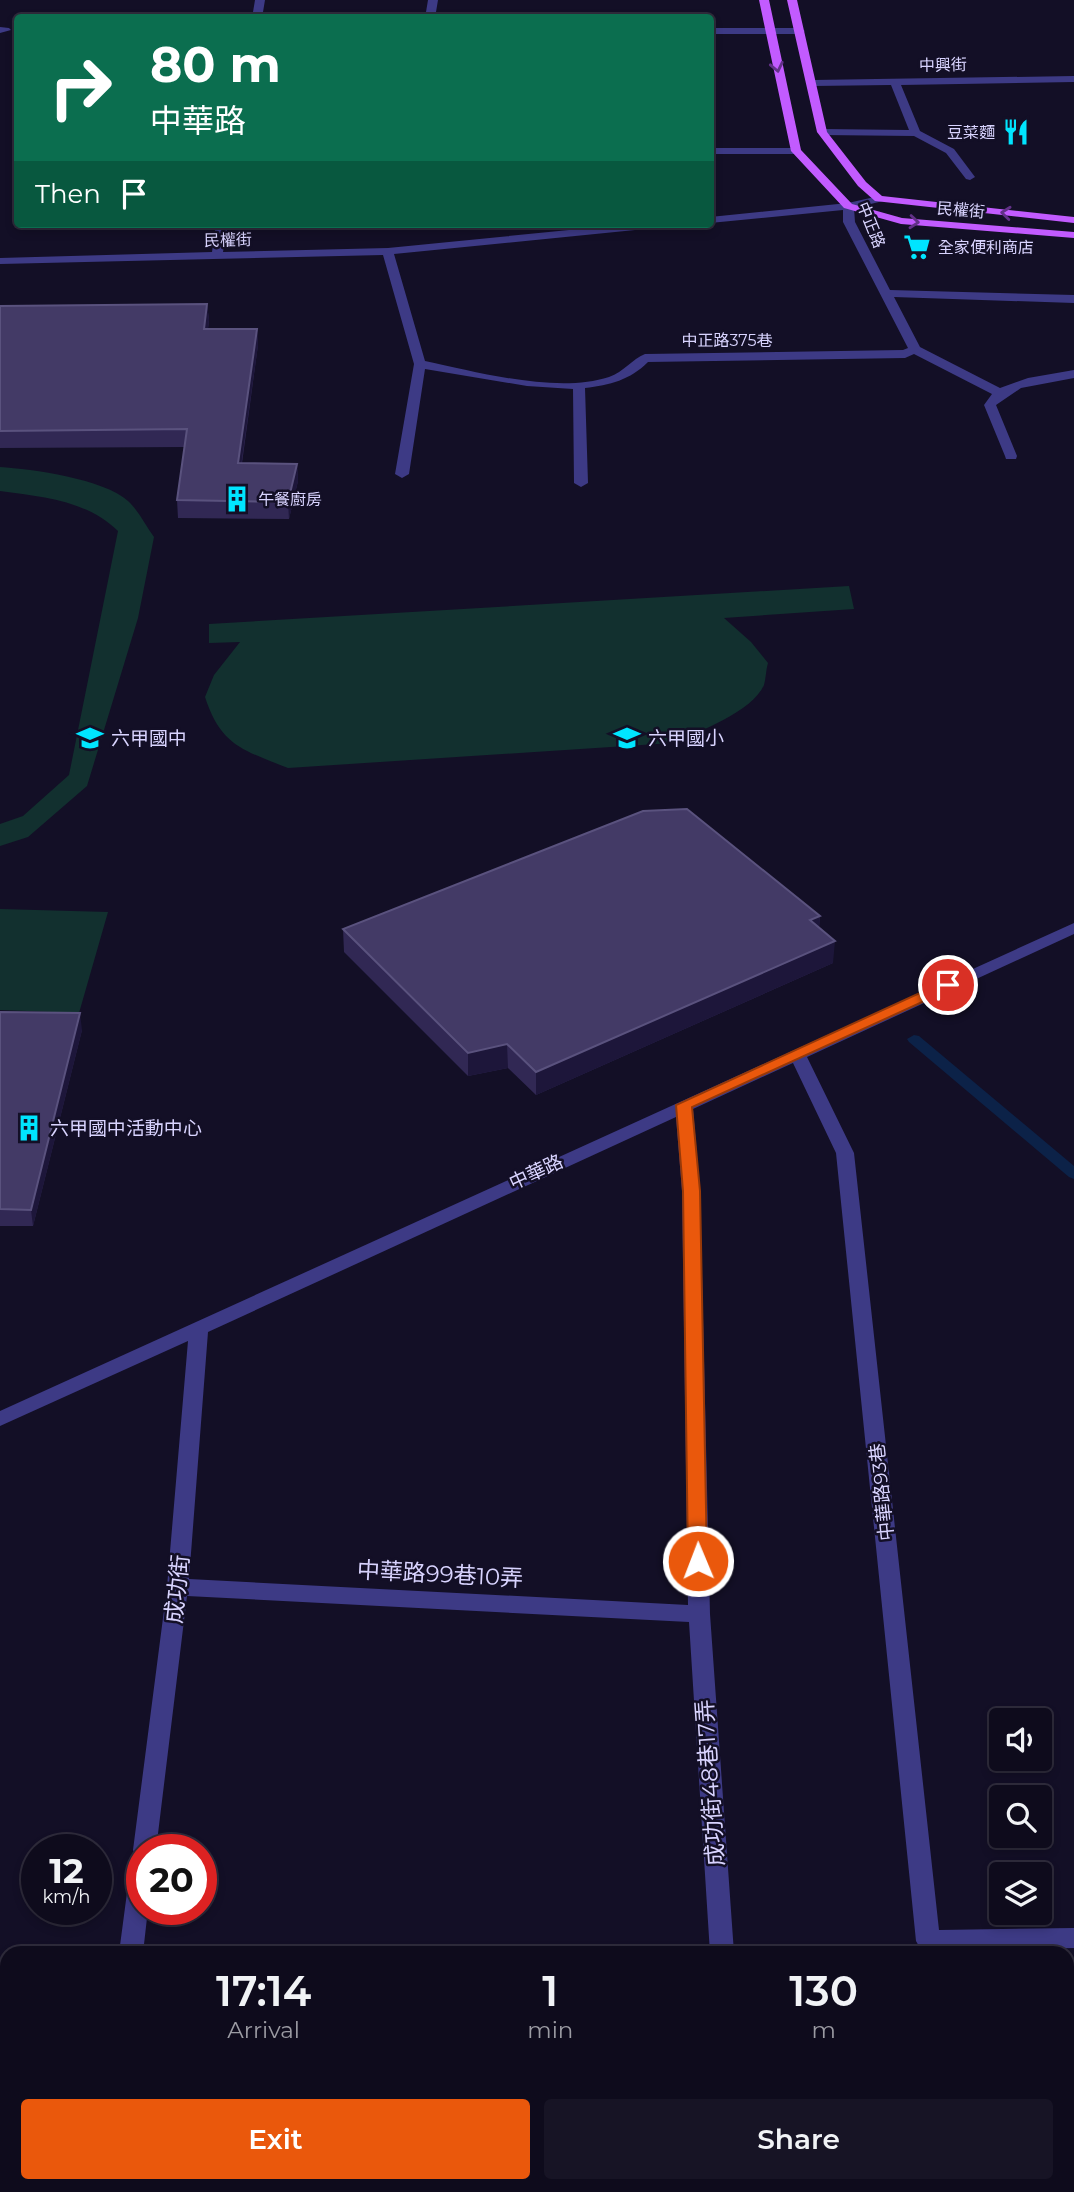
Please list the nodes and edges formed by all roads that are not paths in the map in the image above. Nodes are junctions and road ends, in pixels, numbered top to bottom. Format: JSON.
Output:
{"nodes":[{"id":1,"x":764,"y":0,"type":"edge"},
{"id":2,"x":792,"y":0,"type":"edge"},
{"id":3,"x":714,"y":31,"type":"edge"},
{"id":4,"x":769,"y":31,"type":"junction"},
{"id":5,"x":800,"y":31,"type":"junction"},
{"id":6,"x":1074,"y":79,"type":"edge"},
{"id":7,"x":894,"y":81,"type":"junction"},
{"id":8,"x":813,"y":83,"type":"junction"},
{"id":9,"x":822,"y":132,"type":"junction"},
{"id":10,"x":916,"y":133,"type":"junction"},
{"id":11,"x":714,"y":151,"type":"edge"},
{"id":12,"x":796,"y":152,"type":"junction"},
{"id":13,"x":970,"y":177,"type":"dead end"},
{"id":14,"x":878,"y":199,"type":"junction"},
{"id":15,"x":848,"y":206,"type":"junction"},
{"id":16,"x":714,"y":220,"type":"edge"},
{"id":17,"x":1074,"y":220,"type":"edge"},
{"id":18,"x":221,"y":228,"type":"edge"},
{"id":19,"x":489,"y":228,"type":"edge"},
{"id":20,"x":623,"y":228,"type":"edge"},
{"id":21,"x":1074,"y":236,"type":"edge"},
{"id":22,"x":497,"y":240,"type":"junction"},
{"id":23,"x":388,"y":251,"type":"junction"},
{"id":24,"x":217,"y":256,"type":"junction"},
{"id":25,"x":0,"y":261,"type":"edge"},
{"id":26,"x":888,"y":293,"type":"junction"},
{"id":27,"x":1074,"y":299,"type":"edge"},
{"id":28,"x":914,"y":349,"type":"junction"},
{"id":29,"x":421,"y":364,"type":"junction"},
{"id":30,"x":1074,"y":374,"type":"edge"},
{"id":31,"x":579,"y":387,"type":"junction"},
{"id":32,"x":998,"y":392,"type":"junction"},
{"id":33,"x":1011,"y":456,"type":"dead end"},
{"id":34,"x":402,"y":474,"type":"dead end"},
{"id":35,"x":581,"y":483,"type":"dead end"},
{"id":36,"x":1074,"y":928,"type":"edge"},
{"id":37,"x":797,"y":1054,"type":"junction"},
{"id":38,"x":684,"y":1105,"type":"junction"},
{"id":39,"x":199,"y":1327,"type":"junction"},
{"id":40,"x":0,"y":1419,"type":"edge"},
{"id":41,"x":178,"y":1587,"type":"junction"},
{"id":42,"x":699,"y":1614,"type":"junction"},
{"id":43,"x":146,"y":1834,"type":"edge"},
{"id":44,"x":135,"y":1925,"type":"edge"},
{"id":45,"x":1074,"y":1938,"type":"edge"},
{"id":46,"x":132,"y":1946,"type":"edge"},
{"id":47,"x":722,"y":1946,"type":"edge"}],
"edges":[{"from":1,"to":4,"type":"main road"},
{"from":2,"to":5,"type":"main road","name":"中正路"},
{"from":3,"to":4,"type":"street"},
{"from":4,"to":5,"type":"street"},
{"from":4,"to":12,"type":"main road","one_way":true},
{"from":5,"to":8,"type":"main road","name":"中正路"},
{"from":6,"to":7,"type":"street","name":"中興街"},
{"from":7,"to":8,"type":"street","name":"中興街"},
{"from":7,"to":10,"type":"street"},
{"from":8,"to":9,"type":"main road","name":"中正路"},
{"from":9,"to":10,"type":"street"},
{"from":9,"to":14,"type":"main road","name":"中正路"},
{"from":10,"to":13,"type":"street"},
{"from":11,"to":12,"type":"street"},
{"from":12,"to":15,"type":"main road","name":"中正路"},
{"from":14,"to":15,"type":"street","name":"民權街"},
{"from":17,"to":14,"type":"main road","name":"民權街","one_way":true},
{"from":15,"to":16,"type":"street","name":"民權街"},
{"from":15,"to":21,"type":"main road","name":"民權街","one_way":true},
{"from":15,"to":26,"type":"street","name":"中正路"},
{"from":18,"to":24,"type":"street"},
{"from":19,"to":22,"type":"street"},
{"from":20,"to":22,"type":"street","name":"民權街"},
{"from":22,"to":23,"type":"street","name":"民權街"},
{"from":23,"to":24,"type":"street","name":"民權街"},
{"from":23,"to":29,"type":"street"},
{"from":24,"to":25,"type":"street","name":"民權街"},
{"from":26,"to":27,"type":"street"},
{"from":26,"to":28,"type":"street"},
{"from":28,"to":31,"type":"street","name":"中正路375巷"},
{"from":28,"to":32,"type":"street"},
{"from":29,"to":31,"type":"street"},
{"from":29,"to":34,"type":"street"},
{"from":30,"to":32,"type":"street"},
{"from":31,"to":35,"type":"street"},
{"from":32,"to":33,"type":"street"},
{"from":36,"to":37,"type":"street","name":"中華路"},
{"from":37,"to":38,"type":"street","name":"中華路"},
{"from":37,"to":45,"type":"street","name":"中華路93巷"},
{"from":38,"to":39,"type":"street","name":"中華路"},
{"from":38,"to":42,"type":"street","name":"成功街48巷17弄"},
{"from":39,"to":40,"type":"street","name":"中華路"},
{"from":39,"to":41,"type":"street","name":"成功街"},
{"from":41,"to":42,"type":"street","name":"中華路99巷10弄"},
{"from":41,"to":43,"type":"street","name":"成功街"},
{"from":42,"to":47,"type":"street","name":"成功街48巷17弄"},
{"from":44,"to":46,"type":"street"}]}
